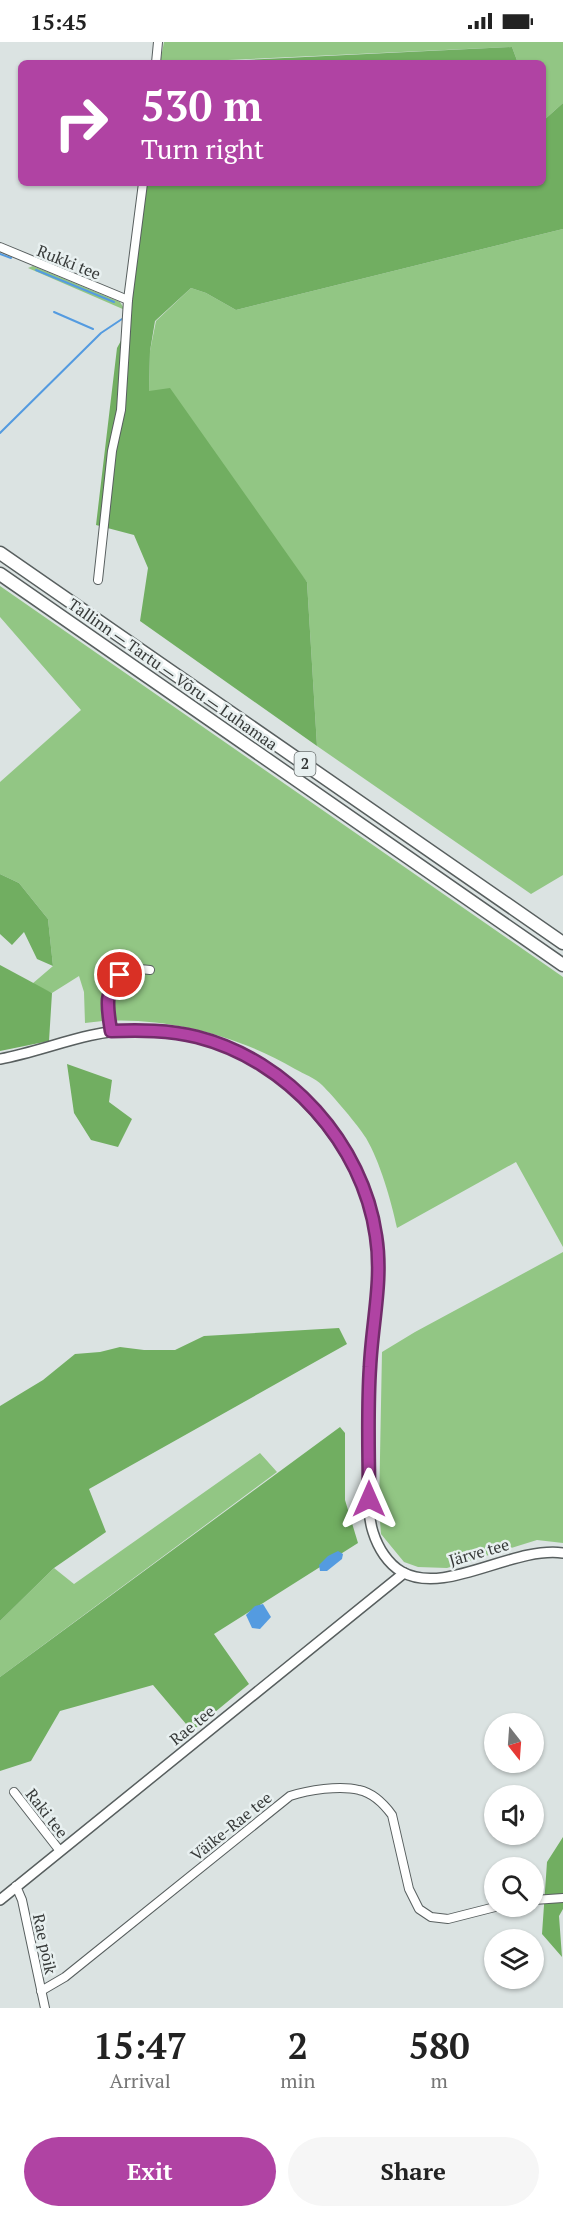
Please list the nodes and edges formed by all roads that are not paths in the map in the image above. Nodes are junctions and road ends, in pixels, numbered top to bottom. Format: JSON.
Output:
{"nodes":[{"id":1,"x":158,"y":42,"type":"edge"},
{"id":2,"x":156,"y":60,"type":"edge"},
{"id":3,"x":142,"y":186,"type":"edge"},
{"id":4,"x":0,"y":247,"type":"edge"},
{"id":5,"x":128,"y":300,"type":"junction"},
{"id":6,"x":0,"y":553,"type":"edge"},
{"id":7,"x":0,"y":574,"type":"edge"},
{"id":8,"x":98,"y":580,"type":"dead end"},
{"id":9,"x":563,"y":943,"type":"edge"},
{"id":10,"x":563,"y":965,"type":"edge"},
{"id":11,"x":150,"y":970,"type":"dead end"},
{"id":12,"x":111,"y":1031,"type":"junction"},
{"id":13,"x":0,"y":1059,"type":"edge"},
{"id":14,"x":563,"y":1553,"type":"edge"},
{"id":15,"x":404,"y":1573,"type":"junction"},
{"id":16,"x":14,"y":1792,"type":"dead end"},
{"id":17,"x":60,"y":1851,"type":"junction"},
{"id":18,"x":16,"y":1886,"type":"junction"},
{"id":19,"x":563,"y":1898,"type":"edge"},
{"id":20,"x":544,"y":1899,"type":"edge"},
{"id":21,"x":0,"y":1900,"type":"edge"},
{"id":22,"x":484,"y":1910,"type":"edge"},
{"id":23,"x":41,"y":1991,"type":"junction"},
{"id":24,"x":45,"y":2008,"type":"edge"}],
"edges":[{"from":1,"to":2,"type":"street"},
{"from":3,"to":5,"type":"street"},
{"from":4,"to":5,"type":"street","name":"Rukki tee"},
{"from":5,"to":8,"type":"street"},
{"from":6,"to":9,"type":"highway","name":"Tallinn — Tartu — Võru — Luhamaa","number":"2"},
{"from":7,"to":10,"type":"highway","name":"Tallinn — Tartu — Võru — Luhamaa","number":"2"},
{"from":11,"to":12,"type":"street"},
{"from":12,"to":13,"type":"street"},
{"from":12,"to":15,"type":"street"},
{"from":14,"to":15,"type":"street","name":"Järve tee"},
{"from":15,"to":17,"type":"street","name":"Rae tee"},
{"from":16,"to":17,"type":"street","name":"Raki tee"},
{"from":17,"to":18,"type":"street","name":"Rae tee"},
{"from":18,"to":21,"type":"street","name":"Rae tee"},
{"from":18,"to":23,"type":"street","name":"Rae põik"},
{"from":19,"to":20,"type":"street"},
{"from":22,"to":23,"type":"street","name":"Väike-Rae tee"},
{"from":23,"to":24,"type":"street","name":"Rae põik"}]}
